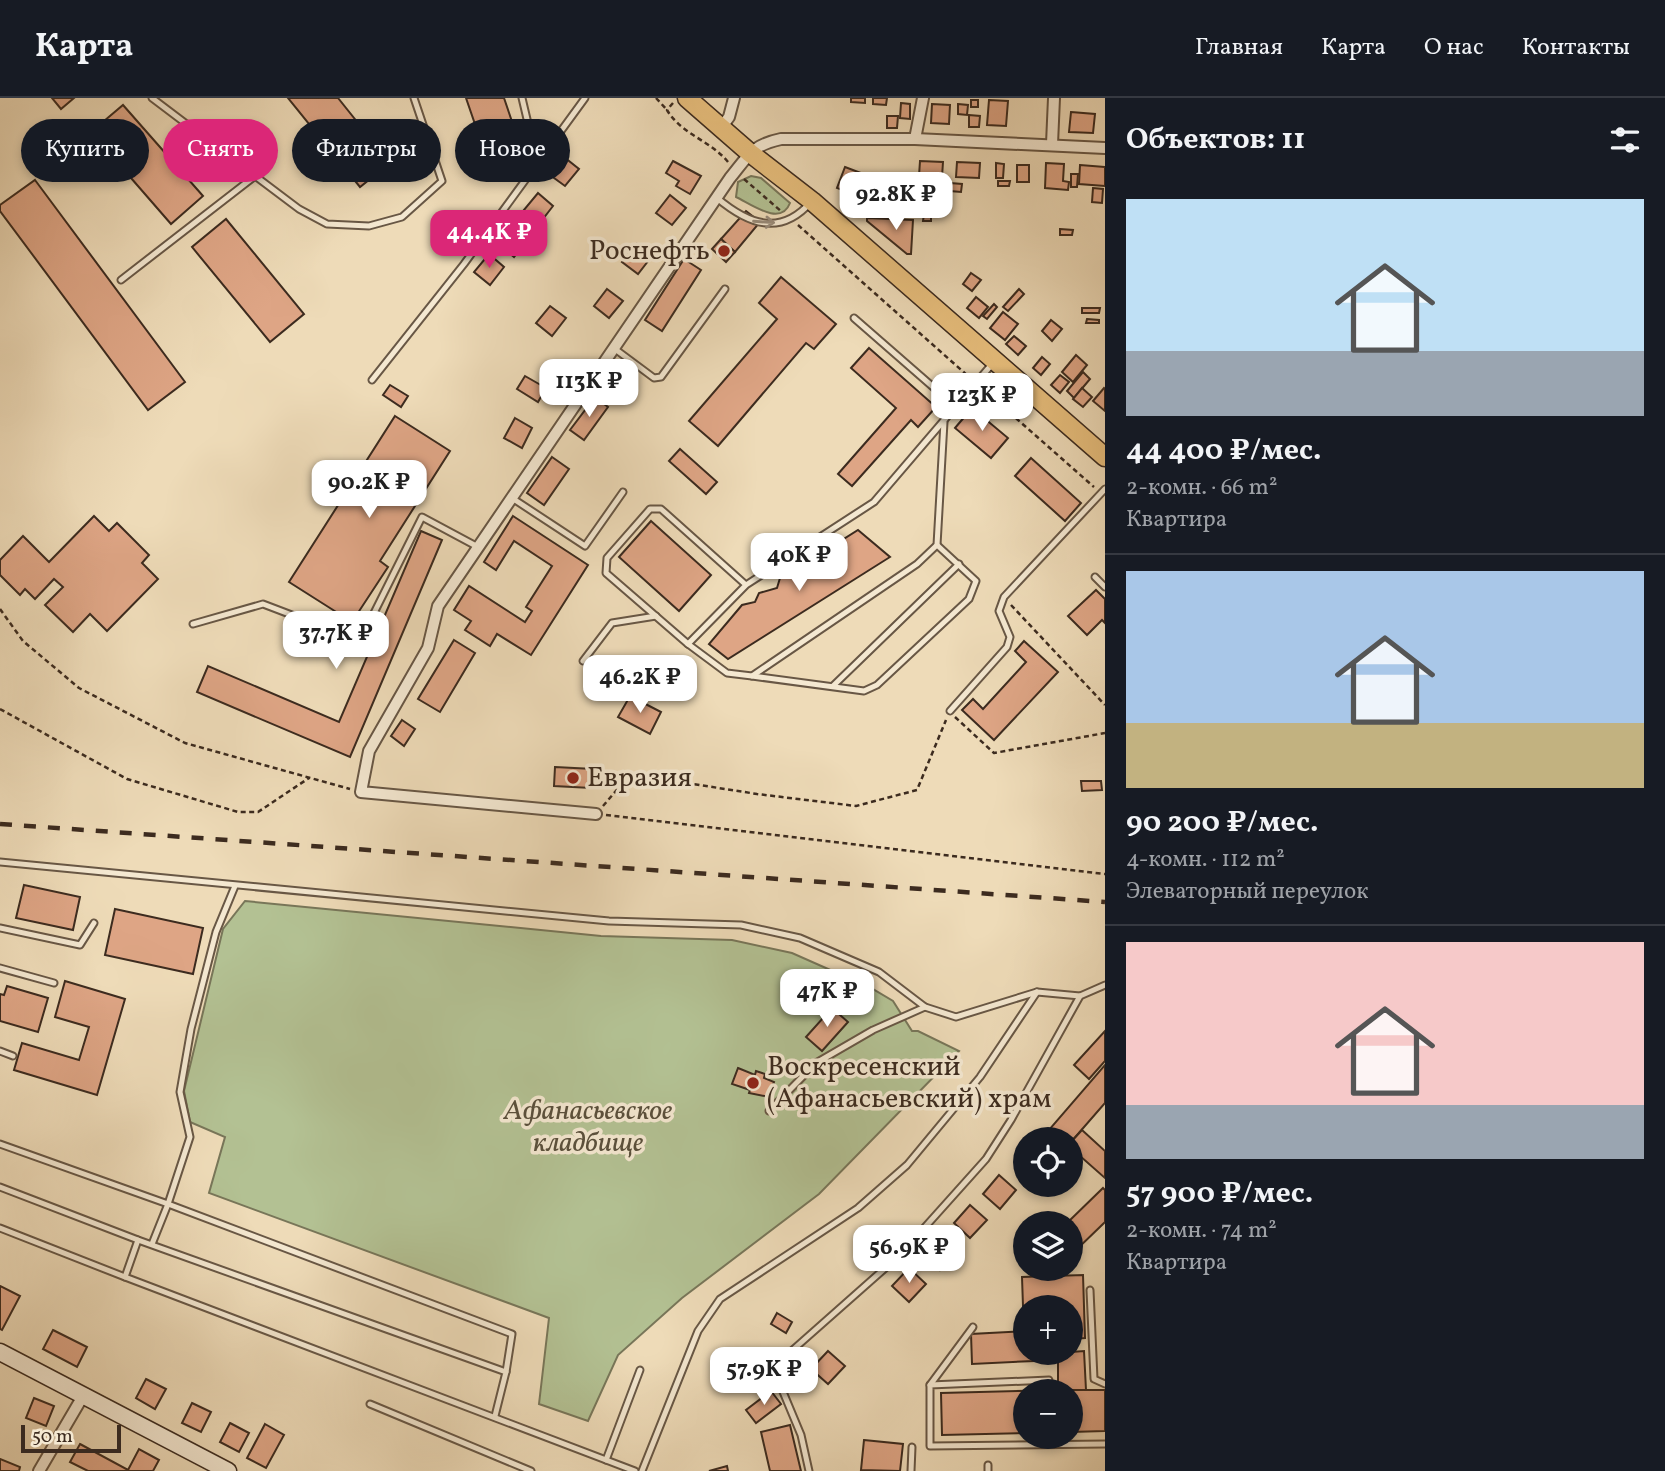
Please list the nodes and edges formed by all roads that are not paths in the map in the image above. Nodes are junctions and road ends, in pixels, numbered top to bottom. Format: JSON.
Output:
{"nodes":[{"id":1,"x":152,"y":98,"type":"edge"},
{"id":2,"x":414,"y":98,"type":"edge"},
{"id":3,"x":522,"y":98,"type":"edge"},
{"id":4,"x":585,"y":98,"type":"edge"},
{"id":5,"x":687,"y":98,"type":"edge"},
{"id":6,"x":734,"y":98,"type":"edge"},
{"id":7,"x":923,"y":98,"type":"edge"},
{"id":8,"x":1054,"y":98,"type":"edge"},
{"id":9,"x":180,"y":119,"type":"edge"},
{"id":10,"x":527,"y":119,"type":"edge"},
{"id":11,"x":721,"y":128,"type":"junction"},
{"id":12,"x":915,"y":139,"type":"junction"},
{"id":13,"x":1052,"y":144,"type":"junction"},
{"id":14,"x":1105,"y":148,"type":"edge"},
{"id":15,"x":750,"y":152,"type":"junction"},
{"id":16,"x":247,"y":182,"type":"edge"},
{"id":17,"x":263,"y":182,"type":"edge"},
{"id":18,"x":717,"y":198,"type":"junction"},
{"id":19,"x":812,"y":201,"type":"junction"},
{"id":20,"x":121,"y":280,"type":"dead end"},
{"id":21,"x":725,"y":289,"type":"dead end"},
{"id":22,"x":854,"y":318,"type":"dead end"},
{"id":23,"x":614,"y":349,"type":"junction"},
{"id":24,"x":995,"y":361,"type":"junction"},
{"id":25,"x":372,"y":380,"type":"dead end"},
{"id":26,"x":956,"y":407,"type":"junction"},
{"id":27,"x":944,"y":422,"type":"junction"},
{"id":28,"x":1105,"y":457,"type":"edge"},
{"id":29,"x":1103,"y":491,"type":"edge"},
{"id":30,"x":623,"y":492,"type":"dead end"},
{"id":31,"x":512,"y":498,"type":"junction"},
{"id":32,"x":937,"y":545,"type":"junction"},
{"id":33,"x":478,"y":547,"type":"junction"},
{"id":34,"x":958,"y":564,"type":"junction"},
{"id":35,"x":1095,"y":577,"type":"dead end"},
{"id":36,"x":746,"y":585,"type":"junction"},
{"id":37,"x":1105,"y":587,"type":"edge"},
{"id":38,"x":656,"y":616,"type":"junction"},
{"id":39,"x":193,"y":624,"type":"dead end"},
{"id":40,"x":688,"y":644,"type":"junction"},
{"id":41,"x":583,"y":662,"type":"dead end"},
{"id":42,"x":752,"y":676,"type":"junction"},
{"id":43,"x":833,"y":686,"type":"junction"},
{"id":44,"x":950,"y":712,"type":"road end"},
{"id":45,"x":596,"y":814,"type":"road end"},
{"id":46,"x":0,"y":862,"type":"edge"},
{"id":47,"x":235,"y":886,"type":"junction"},
{"id":48,"x":94,"y":923,"type":"dead end"},
{"id":49,"x":0,"y":928,"type":"edge"},
{"id":50,"x":0,"y":968,"type":"edge"},
{"id":51,"x":54,"y":983,"type":"dead end"},
{"id":52,"x":1105,"y":985,"type":"edge"},
{"id":53,"x":1037,"y":992,"type":"junction"},
{"id":54,"x":1080,"y":996,"type":"junction"},
{"id":55,"x":925,"y":1007,"type":"junction"},
{"id":56,"x":0,"y":1051,"type":"edge"},
{"id":57,"x":13,"y":1056,"type":"dead end"},
{"id":58,"x":769,"y":1111,"type":"dead end"},
{"id":59,"x":0,"y":1144,"type":"edge"},
{"id":60,"x":0,"y":1187,"type":"edge"},
{"id":61,"x":168,"y":1204,"type":"junction"},
{"id":62,"x":0,"y":1228,"type":"edge"},
{"id":63,"x":138,"y":1240,"type":"junction"},
{"id":64,"x":152,"y":1244,"type":"junction"},
{"id":65,"x":125,"y":1276,"type":"junction"},
{"id":66,"x":1090,"y":1290,"type":"dead end"},
{"id":67,"x":973,"y":1326,"type":"dead end"},
{"id":68,"x":0,"y":1352,"type":"edge"},
{"id":69,"x":640,"y":1370,"type":"dead end"},
{"id":70,"x":506,"y":1372,"type":"junction"},
{"id":71,"x":1013,"y":1382,"type":"edge"},
{"id":72,"x":1105,"y":1384,"type":"edge"},
{"id":73,"x":930,"y":1385,"type":"junction"},
{"id":74,"x":83,"y":1396,"type":"junction"},
{"id":75,"x":370,"y":1404,"type":"dead end"},
{"id":76,"x":495,"y":1416,"type":"junction"},
{"id":77,"x":1105,"y":1444,"type":"edge"},
{"id":78,"x":912,"y":1447,"type":"dead end"},
{"id":79,"x":606,"y":1460,"type":"junction"},
{"id":80,"x":39,"y":1471,"type":"edge"},
{"id":81,"x":228,"y":1471,"type":"edge"},
{"id":82,"x":531,"y":1471,"type":"edge"},
{"id":83,"x":635,"y":1471,"type":"edge"},
{"id":84,"x":642,"y":1471,"type":"edge"},
{"id":85,"x":809,"y":1471,"type":"edge"},
{"id":86,"x":911,"y":1471,"type":"edge"}],
"edges":[{"from":1,"to":9,"type":"lane"},
{"from":2,"to":17,"type":"lane"},
{"from":3,"to":10,"type":"lane"},
{"from":4,"to":25,"type":"lane"},
{"from":5,"to":11,"type":"main road"},
{"from":6,"to":11,"type":"street"},
{"from":7,"to":12,"type":"street"},
{"from":8,"to":13,"type":"street"},
{"from":11,"to":15,"type":"main road"},
{"from":12,"to":13,"type":"street"},
{"from":12,"to":15,"type":"street"},
{"from":13,"to":14,"type":"street"},
{"from":15,"to":18,"type":"street"},
{"from":15,"to":19,"type":"main road"},
{"from":16,"to":20,"type":"lane"},
{"from":18,"to":19,"type":"lane","one_way":true},
{"from":18,"to":23,"type":"street"},
{"from":19,"to":24,"type":"main road"},
{"from":21,"to":23,"type":"lane"},
{"from":22,"to":26,"type":"lane"},
{"from":23,"to":31,"type":"street"},
{"from":24,"to":26,"type":"lane"},
{"from":24,"to":28,"type":"main road"},
{"from":26,"to":27,"type":"lane"},
{"from":27,"to":32,"type":"lane"},
{"from":27,"to":36,"type":"lane"},
{"from":29,"to":44,"type":"lane"},
{"from":30,"to":31,"type":"lane"},
{"from":31,"to":33,"type":"street"},
{"from":32,"to":34,"type":"lane"},
{"from":32,"to":42,"type":"lane"},
{"from":33,"to":39,"type":"lane"},
{"from":33,"to":45,"type":"street"},
{"from":34,"to":43,"type":"lane"},
{"from":34,"to":43,"type":"lane"},
{"from":35,"to":37,"type":"lane"},
{"from":36,"to":38,"type":"lane"},
{"from":36,"to":40,"type":"lane"},
{"from":38,"to":40,"type":"lane"},
{"from":38,"to":41,"type":"lane"},
{"from":40,"to":42,"type":"lane"},
{"from":42,"to":43,"type":"lane"},
{"from":46,"to":47,"type":"lane"},
{"from":47,"to":55,"type":"lane"},
{"from":47,"to":61,"type":"lane"},
{"from":48,"to":49,"type":"lane"},
{"from":50,"to":51,"type":"lane"},
{"from":52,"to":54,"type":"lane"},
{"from":53,"to":54,"type":"lane"},
{"from":53,"to":55,"type":"lane"},
{"from":53,"to":84,"type":"lane"},
{"from":54,"to":85,"type":"lane"},
{"from":55,"to":58,"type":"lane"},
{"from":56,"to":57,"type":"lane"},
{"from":59,"to":61,"type":"lane"},
{"from":60,"to":63,"type":"lane"},
{"from":61,"to":64,"type":"lane"},
{"from":61,"to":70,"type":"lane"},
{"from":62,"to":65,"type":"lane"},
{"from":63,"to":64,"type":"lane"},
{"from":63,"to":65,"type":"lane"},
{"from":64,"to":70,"type":"lane"},
{"from":65,"to":76,"type":"lane"},
{"from":66,"to":72,"type":"lane"},
{"from":67,"to":73,"type":"lane"},
{"from":68,"to":74,"type":"main road"},
{"from":69,"to":79,"type":"lane"},
{"from":70,"to":76,"type":"lane"},
{"from":71,"to":73,"type":"lane"},
{"from":73,"to":77,"type":"lane"},
{"from":74,"to":80,"type":"street"},
{"from":74,"to":81,"type":"main road"},
{"from":75,"to":82,"type":"lane"},
{"from":76,"to":79,"type":"lane"},
{"from":78,"to":86,"type":"lane"},
{"from":79,"to":83,"type":"lane"}]}
